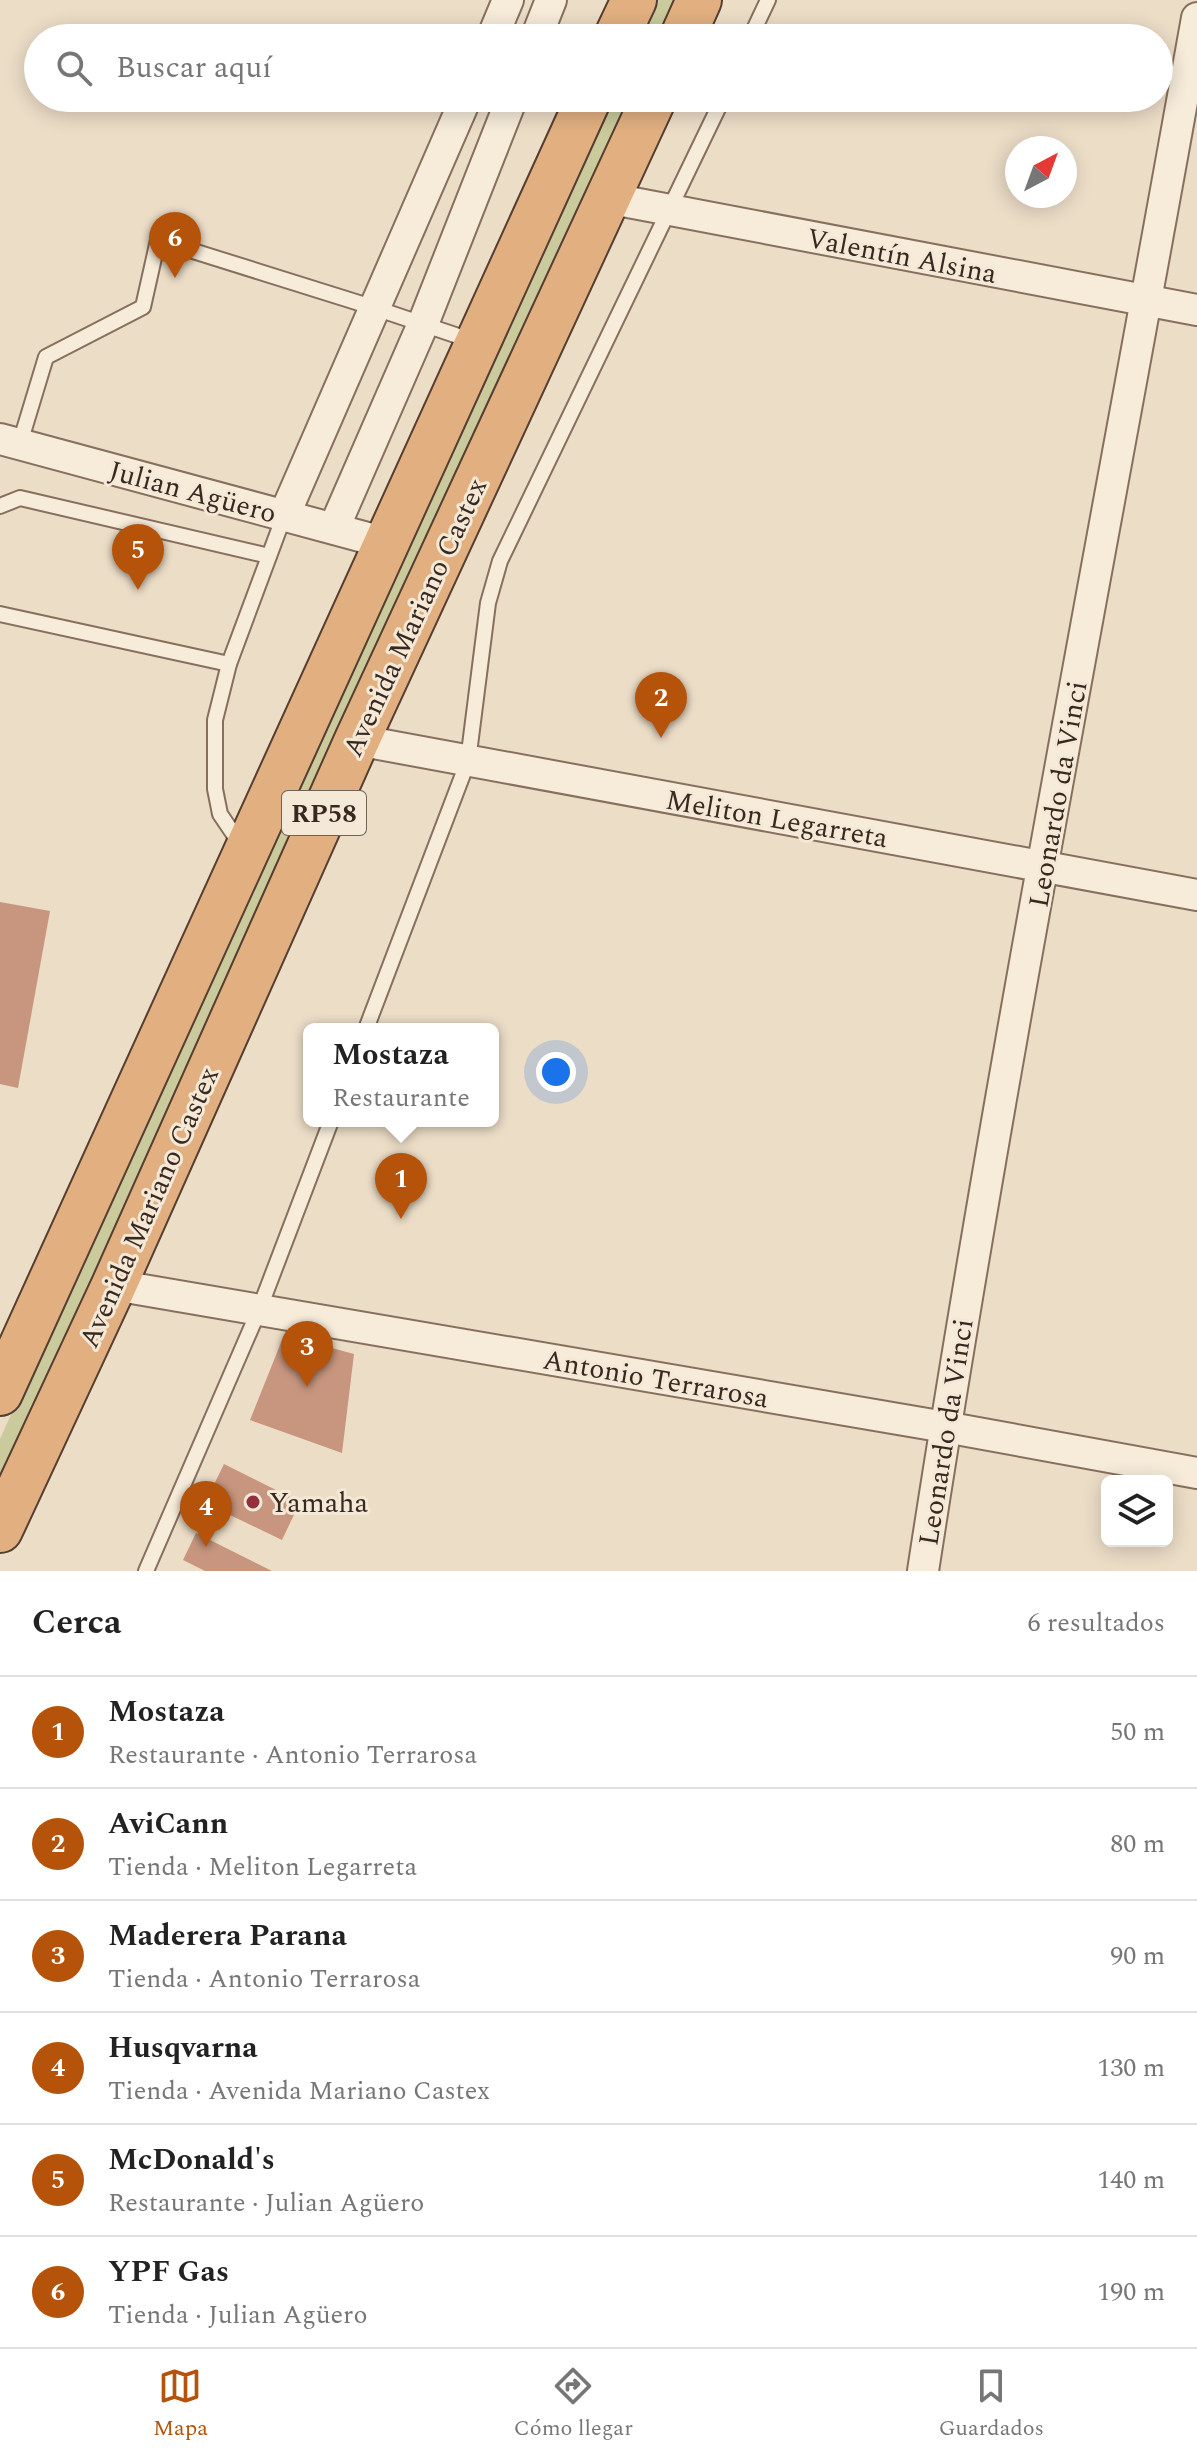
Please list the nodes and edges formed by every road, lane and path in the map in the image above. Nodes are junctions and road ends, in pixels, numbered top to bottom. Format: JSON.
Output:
{"nodes":[{"id":1,"x":508,"y":0,"type":"edge"},
{"id":2,"x":551,"y":0,"type":"edge"},
{"id":3,"x":634,"y":0,"type":"edge"},
{"id":4,"x":699,"y":0,"type":"edge"},
{"id":5,"x":768,"y":0,"type":"edge"},
{"id":6,"x":1197,"y":18,"type":"edge"},
{"id":7,"x":498,"y":24,"type":"edge"},
{"id":8,"x":542,"y":24,"type":"edge"},
{"id":9,"x":623,"y":24,"type":"edge"},
{"id":10,"x":688,"y":24,"type":"edge"},
{"id":11,"x":757,"y":24,"type":"edge"},
{"id":12,"x":460,"y":112,"type":"edge"},
{"id":13,"x":506,"y":112,"type":"edge"},
{"id":14,"x":583,"y":112,"type":"edge"},
{"id":15,"x":647,"y":112,"type":"edge"},
{"id":16,"x":716,"y":112,"type":"edge"},
{"id":17,"x":607,"y":198,"type":"junction"},
{"id":18,"x":670,"y":211,"type":"junction"},
{"id":19,"x":1146,"y":301,"type":"junction"},
{"id":20,"x":375,"y":308,"type":"junction"},
{"id":21,"x":1197,"y":310,"type":"edge"},
{"id":22,"x":423,"y":324,"type":"junction"},
{"id":23,"x":477,"y":342,"type":"junction"},
{"id":24,"x":10,"y":441,"type":"edge"},
{"id":25,"x":0,"y":506,"type":"edge"},
{"id":26,"x":284,"y":516,"type":"junction"},
{"id":27,"x":334,"y":528,"type":"junction"},
{"id":28,"x":386,"y":543,"type":"junction"},
{"id":29,"x":269,"y":556,"type":"junction"},
{"id":30,"x":0,"y":614,"type":"edge"},
{"id":31,"x":229,"y":664,"type":"junction"},
{"id":32,"x":357,"y":740,"type":"junction"},
{"id":33,"x":468,"y":761,"type":"junction"},
{"id":34,"x":246,"y":853,"type":"junction"},
{"id":35,"x":1043,"y":867,"type":"junction"},
{"id":36,"x":1197,"y":895,"type":"edge"},
{"id":37,"x":368,"y":1023,"type":"edge"},
{"id":38,"x":329,"y":1127,"type":"edge"},
{"id":39,"x":114,"y":1285,"type":"junction"},
{"id":40,"x":259,"y":1310,"type":"junction"},
{"id":41,"x":1,"y":1390,"type":"edge"},
{"id":42,"x":945,"y":1427,"type":"junction"},
{"id":43,"x":1197,"y":1473,"type":"edge"},
{"id":44,"x":0,"y":1530,"type":"edge"},
{"id":45,"x":146,"y":1571,"type":"edge"},
{"id":46,"x":923,"y":1571,"type":"edge"}],
"edges":[{"from":1,"to":7,"type":"street"},
{"from":2,"to":8,"type":"street"},
{"from":3,"to":9,"type":"highway"},
{"from":4,"to":10,"type":"highway"},
{"from":5,"to":11,"type":"lane"},
{"from":6,"to":19,"type":"street","name":"Leonardo da Vinci"},
{"from":12,"to":20,"type":"street"},
{"from":13,"to":22,"type":"street"},
{"from":14,"to":23,"type":"highway","name":"Avenida Mariano Castex","number":"RP58"},
{"from":15,"to":17,"type":"highway","name":"Avenida Mariano Castex","number":"RP58"},
{"from":16,"to":18,"type":"lane"},
{"from":17,"to":18,"type":"street","name":"Valentín Alsina"},
{"from":17,"to":32,"type":"highway","name":"Avenida Mariano Castex","number":"RP58"},
{"from":18,"to":19,"type":"street","name":"Valentín Alsina"},
{"from":18,"to":33,"type":"lane"},
{"from":19,"to":21,"type":"street","name":"Valentín Alsina"},
{"from":19,"to":35,"type":"street","name":"Leonardo da Vinci"},
{"from":20,"to":22,"type":"lane"},
{"from":20,"to":24,"type":"lane"},
{"from":20,"to":26,"type":"street"},
{"from":22,"to":23,"type":"lane"},
{"from":22,"to":27,"type":"street"},
{"from":23,"to":28,"type":"highway","name":"Avenida Mariano Castex","number":"RP58"},
{"from":24,"to":26,"type":"street","name":"Julian Agüero"},
{"from":25,"to":29,"type":"lane"},
{"from":26,"to":27,"type":"street","name":"Julian Agüero"},
{"from":26,"to":29,"type":"lane"},
{"from":27,"to":28,"type":"street","name":"Julian Agüero"},
{"from":28,"to":34,"type":"highway","name":"Avenida Mariano Castex","number":"RP58"},
{"from":29,"to":31,"type":"lane"},
{"from":30,"to":31,"type":"lane"},
{"from":31,"to":34,"type":"lane"},
{"from":32,"to":33,"type":"street","name":"Meliton Legarreta"},
{"from":32,"to":39,"type":"highway","name":"Avenida Mariano Castex","number":"RP58"},
{"from":33,"to":35,"type":"street","name":"Meliton Legarreta"},
{"from":33,"to":37,"type":"lane"},
{"from":34,"to":41,"type":"highway","name":"Avenida Mariano Castex","number":"RP58"},
{"from":35,"to":36,"type":"street","name":"Meliton Legarreta"},
{"from":35,"to":42,"type":"street","name":"Leonardo da Vinci"},
{"from":38,"to":40,"type":"lane"},
{"from":39,"to":40,"type":"street","name":"Antonio Terrarosa"},
{"from":39,"to":44,"type":"highway","name":"Avenida Mariano Castex","number":"RP58"},
{"from":40,"to":42,"type":"street","name":"Antonio Terrarosa"},
{"from":40,"to":45,"type":"lane"},
{"from":42,"to":43,"type":"street","name":"Antonio Terrarosa"},
{"from":42,"to":46,"type":"street","name":"Leonardo da Vinci"}]}
